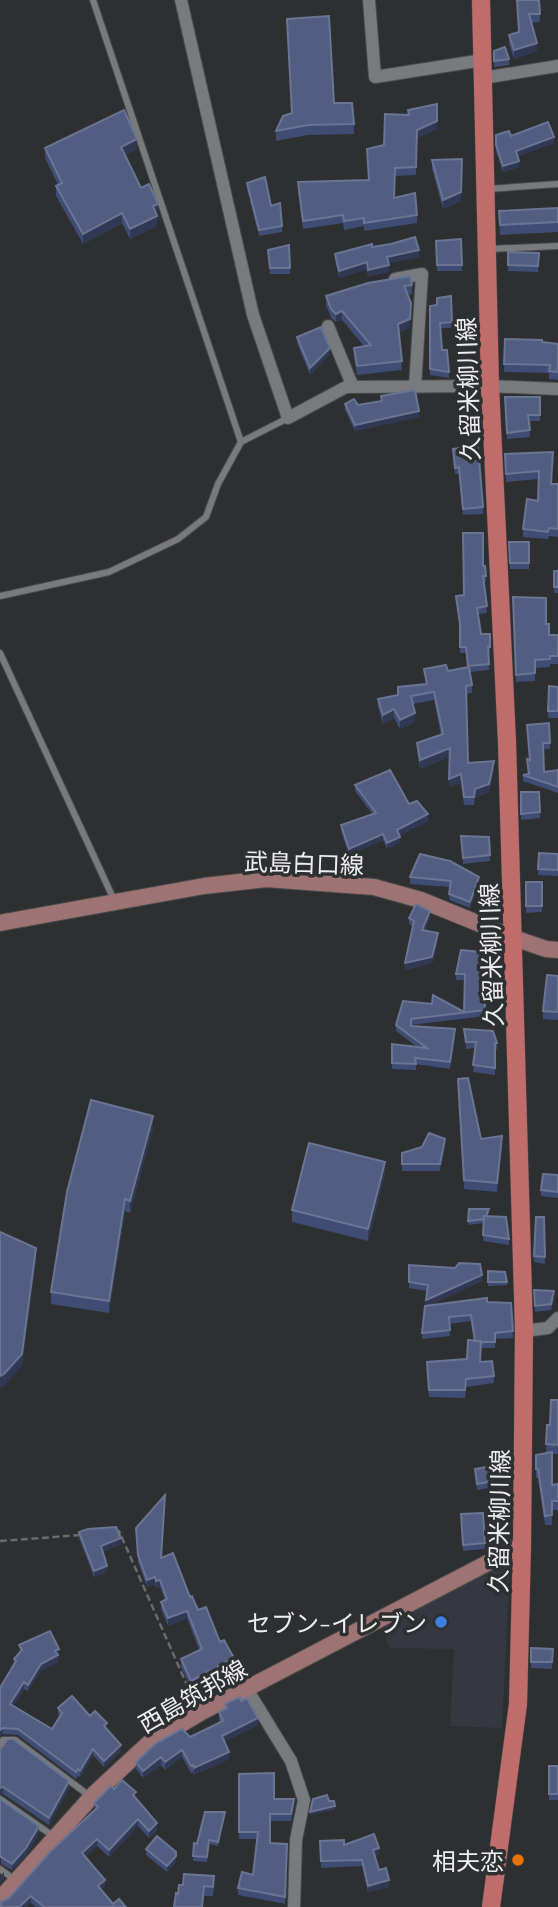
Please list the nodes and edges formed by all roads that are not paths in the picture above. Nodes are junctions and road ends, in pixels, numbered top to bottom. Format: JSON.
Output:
{"nodes":[{"id":1,"x":93,"y":0,"type":"edge"},
{"id":2,"x":181,"y":0,"type":"edge"},
{"id":3,"x":369,"y":0,"type":"edge"},
{"id":4,"x":481,"y":0,"type":"edge"},
{"id":5,"x":558,"y":66,"type":"edge"},
{"id":6,"x":483,"y":69,"type":"junction"},
{"id":7,"x":558,"y":184,"type":"edge"},
{"id":8,"x":486,"y":189,"type":"junction"},
{"id":9,"x":558,"y":246,"type":"edge"},
{"id":10,"x":487,"y":250,"type":"junction"},
{"id":11,"x":384,"y":281,"type":"edge"},
{"id":12,"x":328,"y":326,"type":"dead end"},
{"id":13,"x":490,"y":386,"type":"junction"},
{"id":14,"x":354,"y":387,"type":"junction"},
{"id":15,"x":415,"y":387,"type":"junction"},
{"id":16,"x":558,"y":389,"type":"edge"},
{"id":17,"x":288,"y":418,"type":"junction"},
{"id":18,"x":241,"y":442,"type":"junction"},
{"id":19,"x":0,"y":596,"type":"edge"},
{"id":20,"x":0,"y":653,"type":"edge"},
{"id":21,"x":116,"y":904,"type":"junction"},
{"id":22,"x":0,"y":923,"type":"edge"},
{"id":23,"x":514,"y":938,"type":"junction"},
{"id":24,"x":558,"y":950,"type":"edge"},
{"id":25,"x":558,"y":1318,"type":"edge"},
{"id":26,"x":524,"y":1331,"type":"junction"},
{"id":27,"x":522,"y":1545,"type":"junction"},
{"id":28,"x":247,"y":1689,"type":"junction"},
{"id":29,"x":0,"y":1745,"type":"edge"},
{"id":30,"x":91,"y":1797,"type":"junction"},
{"id":31,"x":0,"y":1798,"type":"edge"},
{"id":32,"x":55,"y":1837,"type":"junction"},
{"id":33,"x":0,"y":1868,"type":"edge"},
{"id":34,"x":16,"y":1881,"type":"junction"},
{"id":35,"x":0,"y":1899,"type":"edge"},
{"id":36,"x":294,"y":1907,"type":"edge"},
{"id":37,"x":491,"y":1907,"type":"edge"}],
"edges":[{"from":1,"to":18,"type":"lane"},
{"from":2,"to":17,"type":"street"},
{"from":3,"to":6,"type":"street"},
{"from":4,"to":6,"type":"main road","name":"久留米柳川線"},
{"from":5,"to":6,"type":"street"},
{"from":6,"to":8,"type":"main road","name":"久留米柳川線"},
{"from":7,"to":8,"type":"lane"},
{"from":8,"to":10,"type":"main road","name":"久留米柳川線"},
{"from":9,"to":10,"type":"lane"},
{"from":10,"to":13,"type":"main road","name":"久留米柳川線"},
{"from":11,"to":15,"type":"street"},
{"from":12,"to":14,"type":"street"},
{"from":13,"to":15,"type":"street"},
{"from":13,"to":16,"type":"street"},
{"from":13,"to":23,"type":"main road","name":"久留米柳川線"},
{"from":14,"to":15,"type":"street"},
{"from":14,"to":17,"type":"street"},
{"from":17,"to":18,"type":"lane"},
{"from":18,"to":19,"type":"lane"},
{"from":20,"to":21,"type":"lane"},
{"from":21,"to":22,"type":"main road","name":"武島白口線"},
{"from":21,"to":23,"type":"main road","name":"武島白口線"},
{"from":23,"to":24,"type":"main road","name":"武島白口線"},
{"from":23,"to":26,"type":"main road","name":"久留米柳川線"},
{"from":25,"to":26,"type":"street"},
{"from":26,"to":27,"type":"main road","name":"久留米柳川線"},
{"from":27,"to":28,"type":"main road","name":"西島筑邦線"},
{"from":27,"to":37,"type":"main road","name":"久留米柳川線"},
{"from":28,"to":30,"type":"main road","name":"西島筑邦線"},
{"from":28,"to":36,"type":"street"},
{"from":29,"to":30,"type":"lane"},
{"from":30,"to":32,"type":"main road","name":"西島筑邦線"},
{"from":31,"to":32,"type":"lane"},
{"from":32,"to":34,"type":"main road","name":"西島筑邦線"},
{"from":33,"to":34,"type":"lane"},
{"from":34,"to":35,"type":"main road","name":"西島筑邦線"}]}
